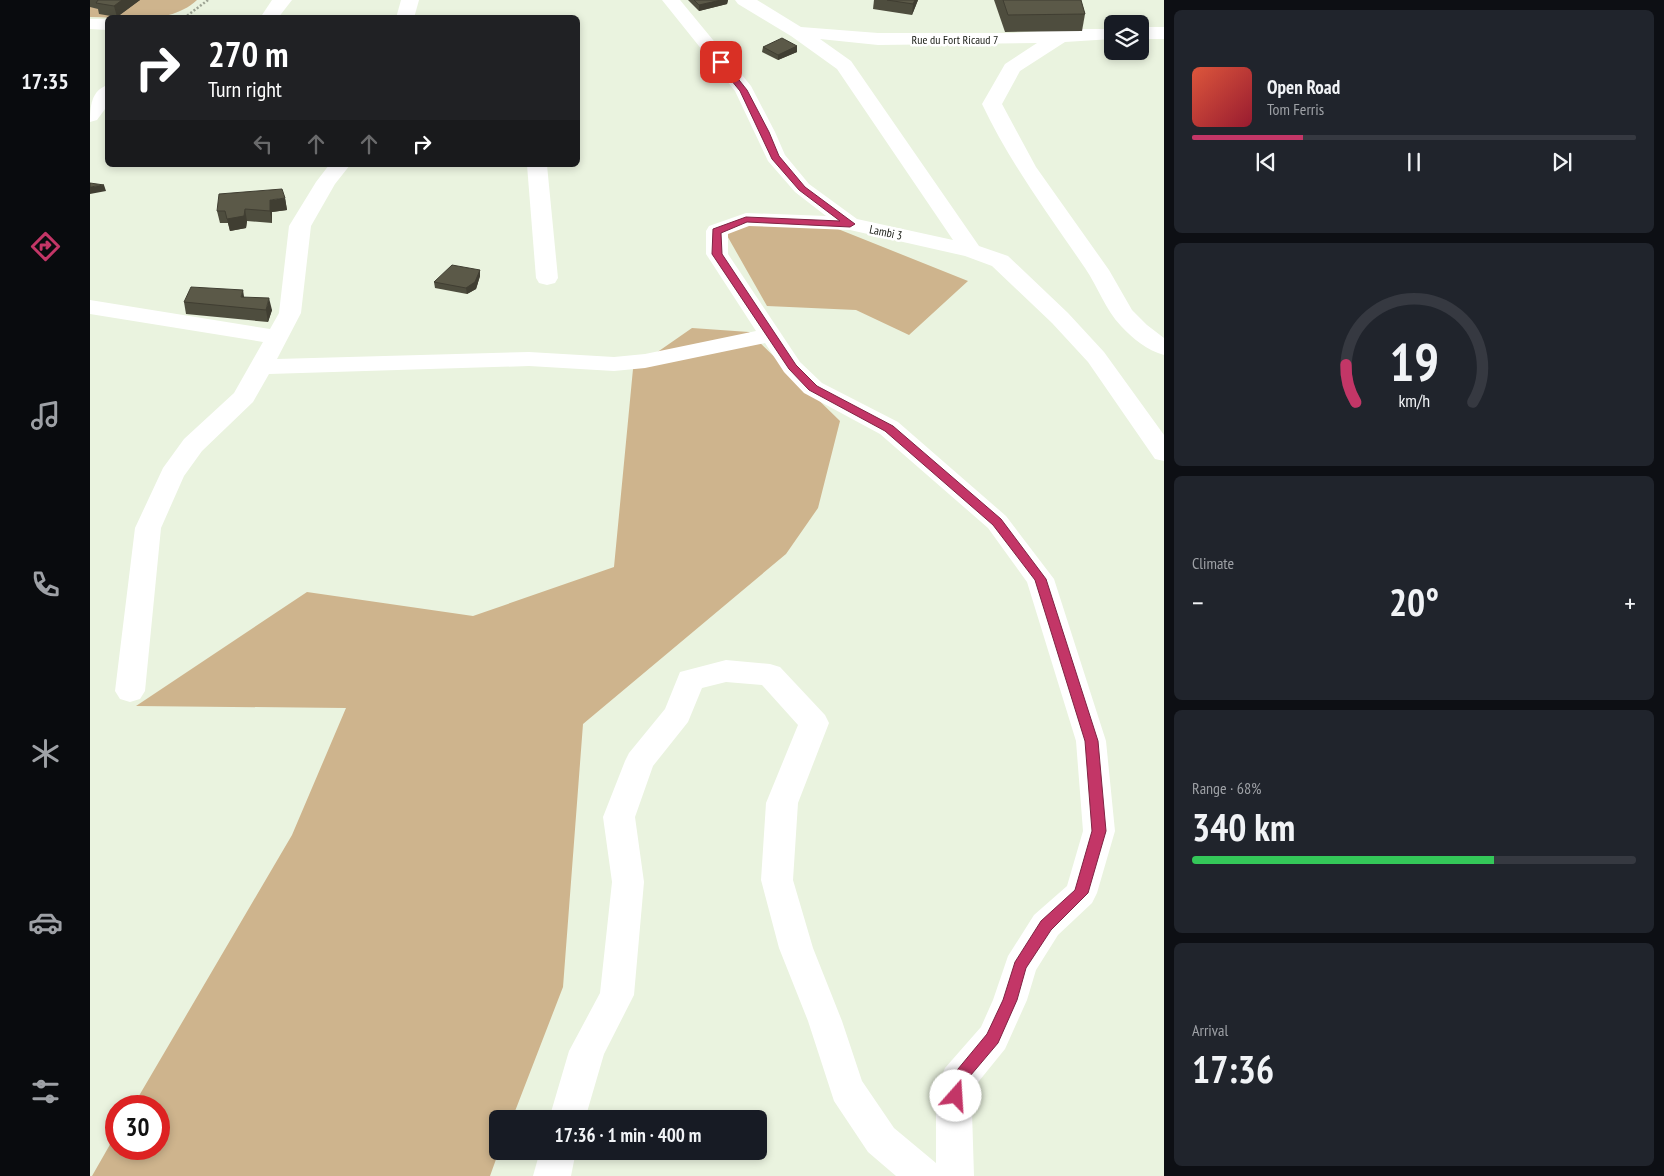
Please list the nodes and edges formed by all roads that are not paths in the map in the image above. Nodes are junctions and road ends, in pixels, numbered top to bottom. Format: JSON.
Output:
{"nodes":[{"id":1,"x":283,"y":0,"type":"edge"},
{"id":2,"x":410,"y":0,"type":"edge"},
{"id":3,"x":671,"y":0,"type":"edge"},
{"id":4,"x":744,"y":0,"type":"edge"},
{"id":5,"x":271,"y":15,"type":"edge"},
{"id":6,"x":406,"y":15,"type":"edge"},
{"id":7,"x":90,"y":24,"type":"edge"},
{"id":8,"x":105,"y":25,"type":"edge"},
{"id":9,"x":798,"y":32,"type":"junction"},
{"id":10,"x":1164,"y":32,"type":"edge"},
{"id":11,"x":1149,"y":33,"type":"edge"},
{"id":12,"x":1104,"y":34,"type":"edge"},
{"id":13,"x":1063,"y":36,"type":"junction"},
{"id":14,"x":105,"y":95,"type":"edge"},
{"id":15,"x":90,"y":116,"type":"edge"},
{"id":16,"x":338,"y":167,"type":"edge"},
{"id":17,"x":537,"y":167,"type":"edge"},
{"id":18,"x":850,"y":224,"type":"junction"},
{"id":19,"x":971,"y":251,"type":"junction"},
{"id":20,"x":547,"y":278,"type":"dead end"},
{"id":21,"x":90,"y":307,"type":"edge"},
{"id":22,"x":771,"y":335,"type":"junction"},
{"id":23,"x":277,"y":337,"type":"junction"},
{"id":24,"x":1164,"y":348,"type":"edge"},
{"id":25,"x":262,"y":367,"type":"junction"},
{"id":26,"x":1164,"y":453,"type":"edge"},
{"id":27,"x":130,"y":691,"type":"dead end"},
{"id":28,"x":570,"y":1110,"type":"edge"},
{"id":29,"x":556,"y":1160,"type":"edge"},
{"id":30,"x":552,"y":1176,"type":"edge"},
{"id":31,"x":924,"y":1176,"type":"edge"},
{"id":32,"x":955,"y":1176,"type":"edge"}],
"edges":[{"from":1,"to":5,"type":"street"},
{"from":2,"to":6,"type":"street"},
{"from":3,"to":18,"type":"street","name":"Lambi 3"},
{"from":4,"to":9,"type":"street"},
{"from":7,"to":8,"type":"street"},
{"from":9,"to":13,"type":"street","name":"Rue du Fort Ricaud 7"},
{"from":9,"to":19,"type":"street"},
{"from":10,"to":11,"type":"street"},
{"from":12,"to":13,"type":"street","name":"Rue du Fort Ricaud 7"},
{"from":13,"to":24,"type":"street"},
{"from":14,"to":15,"type":"street"},
{"from":16,"to":23,"type":"street"},
{"from":17,"to":20,"type":"street"},
{"from":18,"to":19,"type":"street","name":"Lambi 3"},
{"from":18,"to":22,"type":"street"},
{"from":19,"to":26,"type":"street","name":"Lambi 3"},
{"from":21,"to":23,"type":"street"},
{"from":22,"to":25,"type":"street"},
{"from":22,"to":32,"type":"street"},
{"from":23,"to":25,"type":"street"},
{"from":25,"to":27,"type":"street"},
{"from":28,"to":31,"type":"street"},
{"from":29,"to":30,"type":"street"}]}
